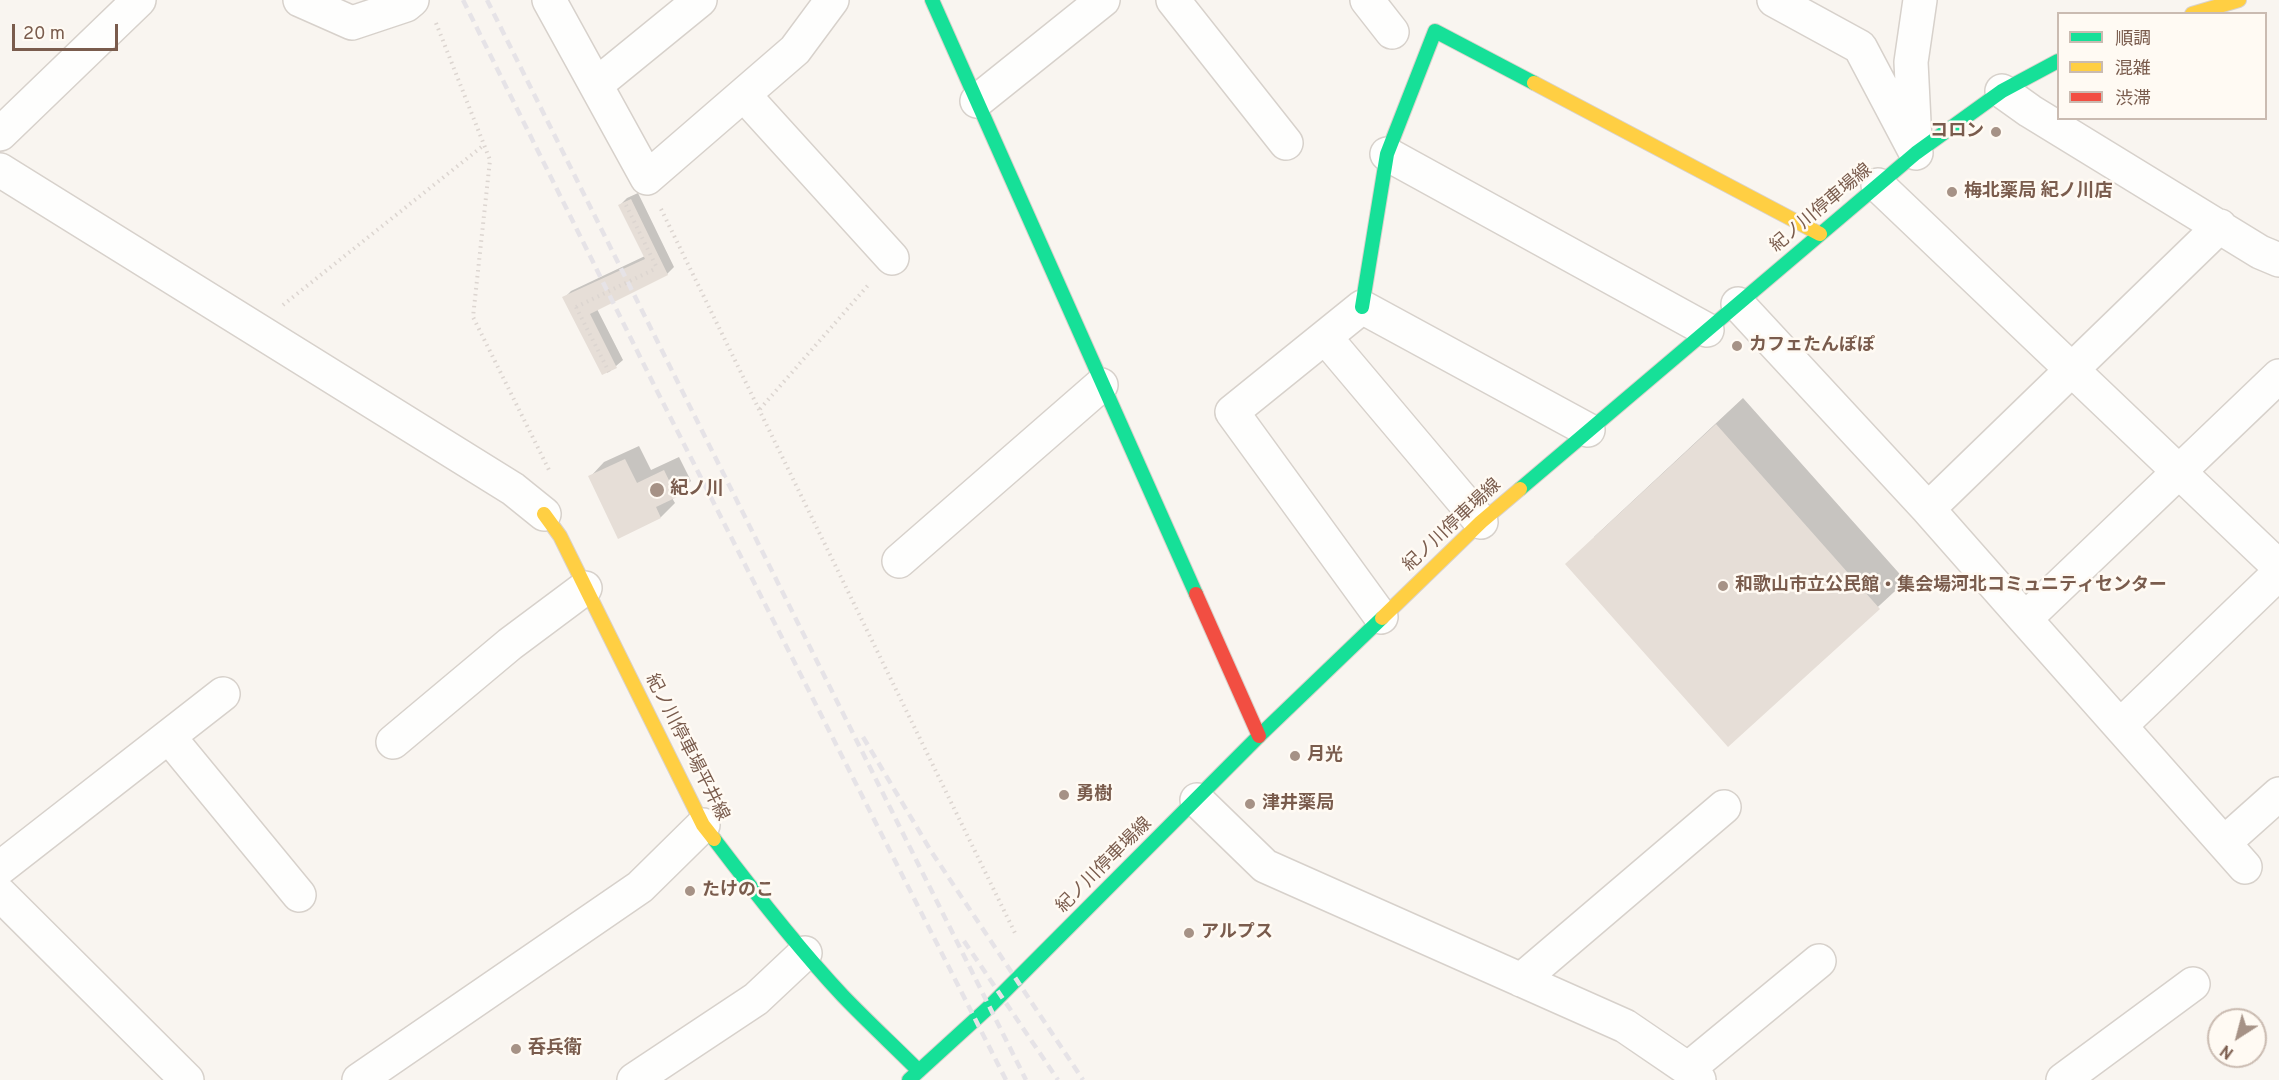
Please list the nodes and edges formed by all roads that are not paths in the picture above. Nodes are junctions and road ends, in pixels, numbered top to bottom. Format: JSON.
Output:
{"nodes":[{"id":1,"x":138,"y":0,"type":"edge"},
{"id":2,"x":300,"y":0,"type":"edge"},
{"id":3,"x":549,"y":0,"type":"edge"},
{"id":4,"x":699,"y":0,"type":"edge"},
{"id":5,"x":832,"y":0,"type":"edge"},
{"id":6,"x":932,"y":0,"type":"edge"},
{"id":7,"x":1104,"y":0,"type":"edge"},
{"id":8,"x":1173,"y":0,"type":"edge"},
{"id":9,"x":1367,"y":0,"type":"edge"},
{"id":10,"x":1774,"y":0,"type":"edge"},
{"id":11,"x":1920,"y":0,"type":"edge"},
{"id":12,"x":2239,"y":0,"type":"edge"},
{"id":13,"x":424,"y":10,"type":"edge"},
{"id":14,"x":2199,"y":12,"type":"edge"},
{"id":15,"x":1392,"y":32,"type":"dead end"},
{"id":16,"x":2057,"y":62,"type":"edge"},
{"id":17,"x":597,"y":84,"type":"junction"},
{"id":18,"x":2002,"y":90,"type":"junction"},
{"id":19,"x":744,"y":95,"type":"junction"},
{"id":20,"x":977,"y":101,"type":"junction"},
{"id":21,"x":0,"y":134,"type":"edge"},
{"id":22,"x":1286,"y":143,"type":"dead end"},
{"id":23,"x":1916,"y":153,"type":"junction"},
{"id":24,"x":1387,"y":154,"type":"junction"},
{"id":25,"x":0,"y":170,"type":"edge"},
{"id":26,"x":1878,"y":185,"type":"junction"},
{"id":27,"x":2220,"y":226,"type":"junction"},
{"id":28,"x":1820,"y":234,"type":"junction"},
{"id":29,"x":892,"y":258,"type":"road end"},
{"id":30,"x":2279,"y":260,"type":"edge"},
{"id":31,"x":1738,"y":304,"type":"junction"},
{"id":32,"x":1362,"y":307,"type":"junction"},
{"id":33,"x":1707,"y":330,"type":"junction"},
{"id":34,"x":1325,"y":337,"type":"junction"},
{"id":35,"x":2071,"y":371,"type":"junction"},
{"id":36,"x":2279,"y":376,"type":"edge"},
{"id":37,"x":1101,"y":385,"type":"junction"},
{"id":38,"x":1588,"y":430,"type":"junction"},
{"id":39,"x":2178,"y":473,"type":"junction"},
{"id":40,"x":1928,"y":509,"type":"junction"},
{"id":41,"x":544,"y":514,"type":"joint"},
{"id":42,"x":1482,"y":522,"type":"junction"},
{"id":43,"x":899,"y":561,"type":"dead end"},
{"id":44,"x":2279,"y":567,"type":"edge"},
{"id":45,"x":2279,"y":573,"type":"edge"},
{"id":46,"x":585,"y":588,"type":"junction"},
{"id":47,"x":1381,"y":617,"type":"junction"},
{"id":48,"x":2025,"y":619,"type":"junction"},
{"id":49,"x":223,"y":694,"type":"dead end"},
{"id":50,"x":2120,"y":726,"type":"junction"},
{"id":51,"x":1259,"y":736,"type":"junction"},
{"id":52,"x":169,"y":737,"type":"junction"},
{"id":53,"x":393,"y":742,"type":"dead end"},
{"id":54,"x":2279,"y":794,"type":"edge"},
{"id":55,"x":1197,"y":800,"type":"junction"},
{"id":56,"x":1724,"y":807,"type":"dead end"},
{"id":57,"x":702,"y":825,"type":"junction"},
{"id":58,"x":0,"y":868,"type":"edge"},
{"id":59,"x":0,"y":894,"type":"edge"},
{"id":60,"x":299,"y":895,"type":"dead end"},
{"id":61,"x":805,"y":953,"type":"junction"},
{"id":62,"x":1819,"y":961,"type":"dead end"},
{"id":63,"x":1521,"y":980,"type":"junction"},
{"id":64,"x":2193,"y":984,"type":"dead end"},
{"id":65,"x":1694,"y":1074,"type":"edge"},
{"id":66,"x":914,"y":1076,"type":"edge"},
{"id":67,"x":187,"y":1080,"type":"edge"},
{"id":68,"x":359,"y":1080,"type":"edge"},
{"id":69,"x":634,"y":1080,"type":"edge"},
{"id":70,"x":2062,"y":1080,"type":"edge"}],
"edges":[{"from":1,"to":21,"type":"street"},
{"from":2,"to":13,"type":"street"},
{"from":3,"to":17,"type":"street"},
{"from":4,"to":17,"type":"street"},
{"from":5,"to":19,"type":"street"},
{"from":6,"to":20,"type":"main road"},
{"from":7,"to":20,"type":"street"},
{"from":8,"to":22,"type":"street"},
{"from":9,"to":15,"type":"street"},
{"from":10,"to":23,"type":"street"},
{"from":11,"to":23,"type":"street"},
{"from":12,"to":14,"type":"main road"},
{"from":16,"to":18,"type":"main road","name":"紀ノ川停車場線"},
{"from":17,"to":19,"type":"street"},
{"from":18,"to":23,"type":"main road","name":"紀ノ川停車場線"},
{"from":18,"to":27,"type":"street"},
{"from":19,"to":29,"type":"street"},
{"from":20,"to":37,"type":"main road"},
{"from":23,"to":26,"type":"main road","name":"紀ノ川停車場線"},
{"from":24,"to":28,"type":"main road"},
{"from":24,"to":32,"type":"main road"},
{"from":24,"to":33,"type":"street"},
{"from":25,"to":41,"type":"street"},
{"from":26,"to":28,"type":"main road","name":"紀ノ川停車場線"},
{"from":26,"to":35,"type":"street"},
{"from":27,"to":30,"type":"street"},
{"from":27,"to":35,"type":"street"},
{"from":28,"to":31,"type":"main road","name":"紀ノ川停車場線"},
{"from":31,"to":33,"type":"main road","name":"紀ノ川停車場線"},
{"from":31,"to":40,"type":"street"},
{"from":32,"to":34,"type":"street"},
{"from":32,"to":38,"type":"street"},
{"from":33,"to":38,"type":"main road","name":"紀ノ川停車場線"},
{"from":34,"to":42,"type":"street"},
{"from":34,"to":47,"type":"street"},
{"from":35,"to":39,"type":"street"},
{"from":35,"to":40,"type":"street"},
{"from":36,"to":39,"type":"street"},
{"from":37,"to":43,"type":"street"},
{"from":37,"to":51,"type":"main road"},
{"from":38,"to":42,"type":"main road","name":"紀ノ川停車場線"},
{"from":39,"to":44,"type":"street"},
{"from":39,"to":48,"type":"street"},
{"from":40,"to":48,"type":"street"},
{"from":41,"to":46,"type":"main road","name":"紀ノ川停車場平井線"},
{"from":42,"to":47,"type":"main road","name":"紀ノ川停車場線"},
{"from":45,"to":50,"type":"street"},
{"from":46,"to":53,"type":"street"},
{"from":46,"to":57,"type":"main road","name":"紀ノ川停車場平井線"},
{"from":47,"to":51,"type":"main road","name":"紀ノ川停車場線"},
{"from":48,"to":50,"type":"street"},
{"from":49,"to":52,"type":"street"},
{"from":50,"to":54,"type":"street"},
{"from":51,"to":55,"type":"main road","name":"紀ノ川停車場線"},
{"from":52,"to":58,"type":"street"},
{"from":52,"to":60,"type":"street"},
{"from":55,"to":63,"type":"street"},
{"from":55,"to":66,"type":"main road","name":"紀ノ川停車場線"},
{"from":56,"to":63,"type":"street"},
{"from":57,"to":61,"type":"main road","name":"紀ノ川停車場平井線"},
{"from":57,"to":68,"type":"street"},
{"from":59,"to":67,"type":"street"},
{"from":61,"to":66,"type":"main road","name":"紀ノ川停車場平井線"},
{"from":61,"to":69,"type":"street"},
{"from":62,"to":65,"type":"street"},
{"from":63,"to":65,"type":"street"},
{"from":64,"to":70,"type":"street"}]}
